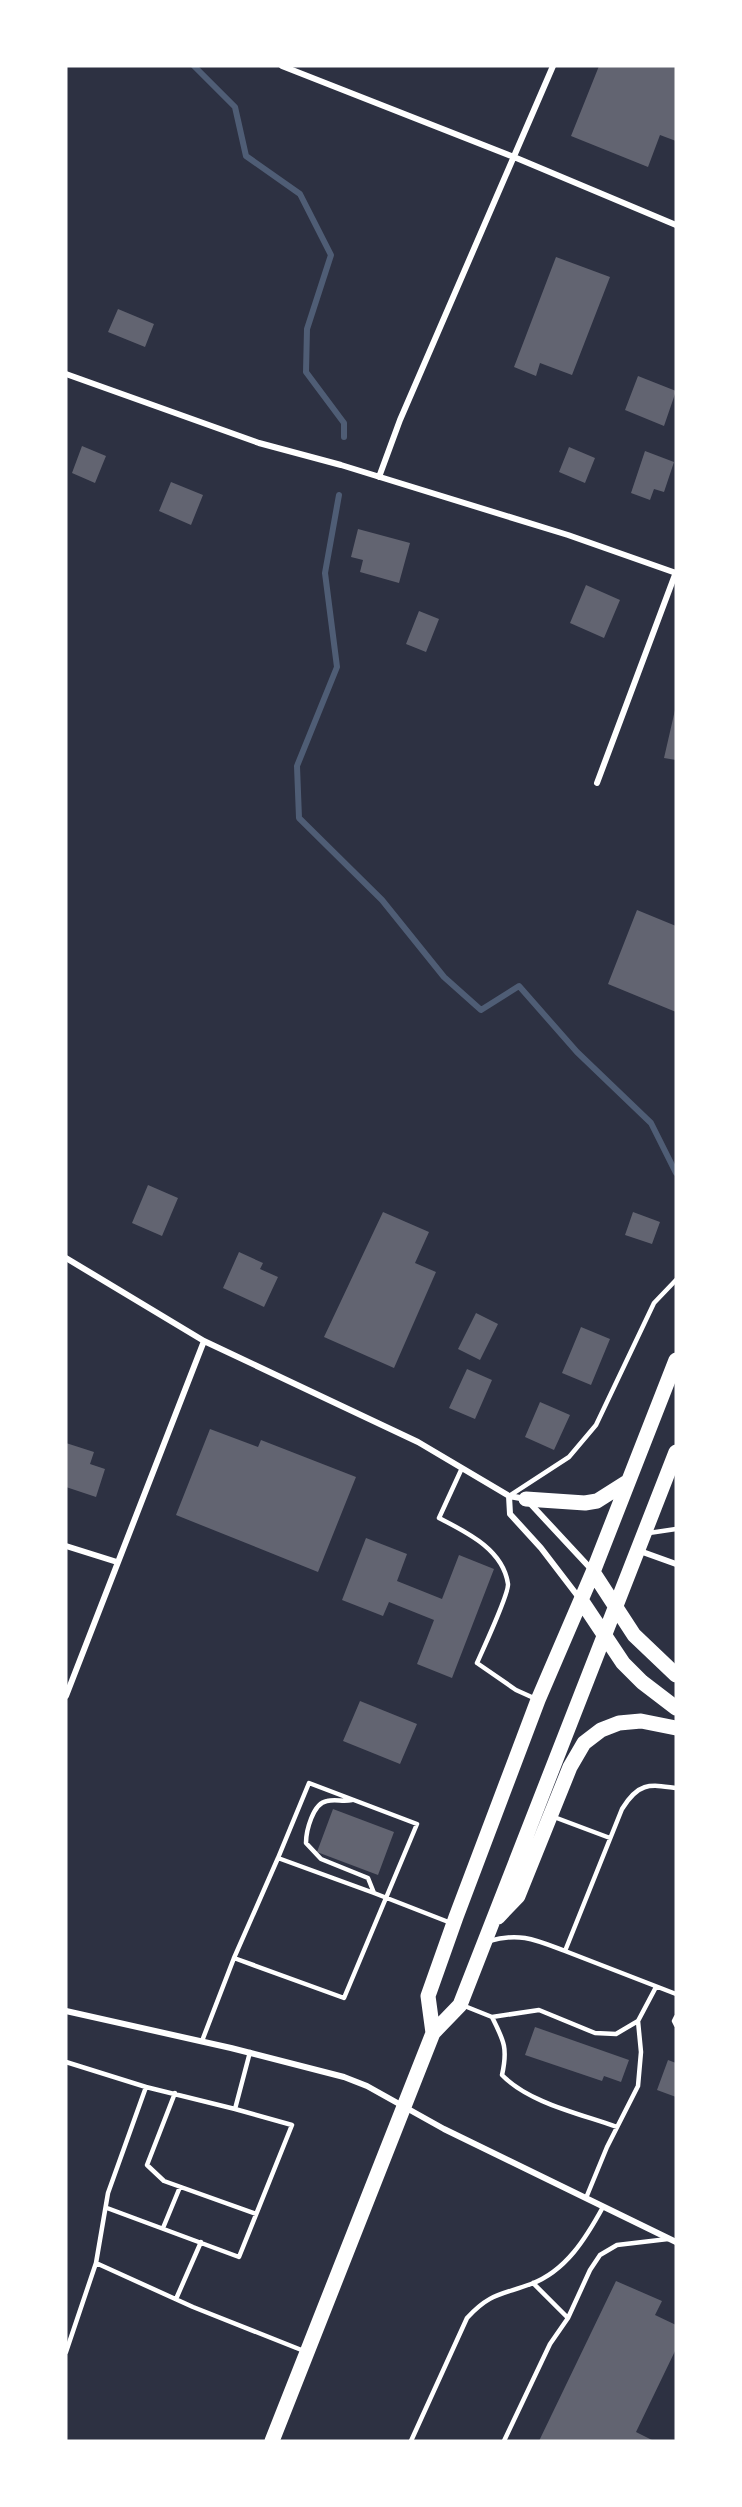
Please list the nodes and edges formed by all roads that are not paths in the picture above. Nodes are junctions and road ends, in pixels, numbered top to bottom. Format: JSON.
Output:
{"nodes":[{"id":1,"x":282,"y":66,"type":"edge"},
{"id":2,"x":553,"y":66,"type":"edge"},
{"id":3,"x":514,"y":157,"type":"junction"},
{"id":4,"x":676,"y":225,"type":"edge"},
{"id":5,"x":66,"y":374,"type":"edge"},
{"id":6,"x":380,"y":477,"type":"junction"},
{"id":7,"x":676,"y":572,"type":"edge"},
{"id":8,"x":597,"y":783,"type":"dead end"},
{"id":9,"x":66,"y":1258,"type":"edge"},
{"id":10,"x":676,"y":1280,"type":"edge"},
{"id":11,"x":204,"y":1341,"type":"junction"},
{"id":12,"x":676,"y":1360,"type":"edge"},
{"id":13,"x":676,"y":1452,"type":"edge"},
{"id":14,"x":462,"y":1468,"type":"junction"},
{"id":15,"x":627,"y":1482,"type":"junction"},
{"id":16,"x":509,"y":1496,"type":"junction"},
{"id":17,"x":526,"y":1499,"type":"junction"},
{"id":18,"x":676,"y":1529,"type":"edge"},
{"id":19,"x":644,"y":1533,"type":"junction"},
{"id":20,"x":66,"y":1546,"type":"edge"},
{"id":21,"x":637,"y":1550,"type":"junction"},
{"id":22,"x":117,"y":1562,"type":"junction"},
{"id":23,"x":676,"y":1564,"type":"edge"},
{"id":24,"x":593,"y":1572,"type":"junction"},
{"id":25,"x":580,"y":1600,"type":"junction"},
{"id":26,"x":616,"y":1606,"type":"junction"},
{"id":27,"x":603,"y":1634,"type":"junction"},
{"id":28,"x":676,"y":1675,"type":"edge"},
{"id":29,"x":66,"y":1696,"type":"edge"},
{"id":30,"x":538,"y":1700,"type":"junction"},
{"id":31,"x":676,"y":1707,"type":"edge"},
{"id":32,"x":676,"y":1728,"type":"edge"},
{"id":33,"x":676,"y":1788,"type":"edge"},
{"id":34,"x":352,"y":1800,"type":"junction"},
{"id":35,"x":550,"y":1815,"type":"junction"},
{"id":36,"x":610,"y":1838,"type":"junction"},
{"id":37,"x":278,"y":1858,"type":"junction"},
{"id":38,"x":374,"y":1893,"type":"junction"},
{"id":39,"x":388,"y":1898,"type":"junction"},
{"id":40,"x":494,"y":1921,"type":"junction"},
{"id":41,"x":454,"y":1923,"type":"junction"},
{"id":42,"x":485,"y":1942,"type":"junction"},
{"id":43,"x":566,"y":1951,"type":"junction"},
{"id":44,"x":234,"y":1958,"type":"junction"},
{"id":45,"x":656,"y":1987,"type":"junction"},
{"id":46,"x":676,"y":1994,"type":"edge"},
{"id":47,"x":460,"y":2005,"type":"junction"},
{"id":48,"x":66,"y":2011,"type":"edge"},
{"id":49,"x":492,"y":2017,"type":"junction"},
{"id":50,"x":676,"y":2017,"type":"edge"},
{"id":51,"x":638,"y":2021,"type":"junction"},
{"id":52,"x":676,"y":2025,"type":"edge"},
{"id":53,"x":434,"y":2033,"type":"junction"},
{"id":54,"x":202,"y":2041,"type":"junction"},
{"id":55,"x":250,"y":2052,"type":"junction"},
{"id":56,"x":66,"y":2062,"type":"edge"},
{"id":57,"x":146,"y":2087,"type":"junction"},
{"id":58,"x":175,"y":2093,"type":"junction"},
{"id":59,"x":405,"y":2108,"type":"junction"},
{"id":60,"x":235,"y":2109,"type":"junction"},
{"id":61,"x":617,"y":2127,"type":"junction"},
{"id":62,"x":180,"y":2187,"type":"junction"},
{"id":63,"x":586,"y":2198,"type":"junction"},
{"id":64,"x":603,"y":2207,"type":"junction"},
{"id":65,"x":106,"y":2208,"type":"junction"},
{"id":66,"x":256,"y":2214,"type":"junction"},
{"id":67,"x":163,"y":2228,"type":"junction"},
{"id":68,"x":669,"y":2239,"type":"junction"},
{"id":69,"x":201,"y":2242,"type":"junction"},
{"id":70,"x":676,"y":2242,"type":"edge"},
{"id":71,"x":96,"y":2263,"type":"junction"},
{"id":72,"x":532,"y":2283,"type":"junction"},
{"id":73,"x":176,"y":2299,"type":"junction"},
{"id":74,"x":567,"y":2318,"type":"junction"},
{"id":75,"x":66,"y":2352,"type":"edge"},
{"id":76,"x":306,"y":2352,"type":"junction"},
{"id":77,"x":272,"y":2441,"type":"edge"},
{"id":78,"x":411,"y":2441,"type":"edge"},
{"id":79,"x":504,"y":2441,"type":"edge"}],
"edges":[{"from":1,"to":3,"type":"street"},
{"from":2,"to":3,"type":"street"},
{"from":3,"to":4,"type":"street"},
{"from":3,"to":6,"type":"street"},
{"from":5,"to":6,"type":"street"},
{"from":6,"to":7,"type":"street"},
{"from":7,"to":8,"type":"street"},
{"from":9,"to":11,"type":"street"},
{"from":10,"to":16,"type":"lane"},
{"from":11,"to":14,"type":"street"},
{"from":11,"to":22,"type":"street"},
{"from":12,"to":15,"type":"main road"},
{"from":13,"to":19,"type":"main road"},
{"from":14,"to":16,"type":"street"},
{"from":14,"to":30,"type":"lane"},
{"from":15,"to":17,"type":"main road"},
{"from":15,"to":24,"type":"main road"},
{"from":16,"to":17,"type":"street"},
{"from":16,"to":25,"type":"street"},
{"from":17,"to":24,"type":"street"},
{"from":18,"to":19,"type":"lane"},
{"from":19,"to":21,"type":"main road"},
{"from":20,"to":22,"type":"street"},
{"from":21,"to":23,"type":"street"},
{"from":21,"to":26,"type":"main road"},
{"from":22,"to":29,"type":"street"},
{"from":24,"to":25,"type":"main road"},
{"from":24,"to":26,"type":"main road"},
{"from":25,"to":27,"type":"main road"},
{"from":25,"to":30,"type":"main road"},
{"from":26,"to":27,"type":"main road"},
{"from":26,"to":28,"type":"main road"},
{"from":27,"to":31,"type":"main road"},
{"from":27,"to":40,"type":"main road"},
{"from":30,"to":41,"type":"main road"},
{"from":32,"to":35,"type":"main road"},
{"from":33,"to":36,"type":"lane"},
{"from":34,"to":37,"type":"lane"},
{"from":34,"to":38,"type":"lane"},
{"from":34,"to":39,"type":"lane"},
{"from":35,"to":36,"type":"lane"},
{"from":35,"to":40,"type":"main road"},
{"from":36,"to":43,"type":"lane"},
{"from":37,"to":38,"type":"lane"},
{"from":37,"to":44,"type":"lane"},
{"from":38,"to":39,"type":"lane"},
{"from":39,"to":41,"type":"lane"},
{"from":39,"to":44,"type":"lane"},
{"from":40,"to":42,"type":"main road"},
{"from":41,"to":53,"type":"main road"},
{"from":42,"to":43,"type":"lane"},
{"from":42,"to":47,"type":"main road"},
{"from":43,"to":45,"type":"lane"},
{"from":44,"to":54,"type":"lane"},
{"from":45,"to":46,"type":"lane"},
{"from":45,"to":51,"type":"lane"},
{"from":47,"to":49,"type":"lane"},
{"from":47,"to":53,"type":"main road"},
{"from":48,"to":54,"type":"street"},
{"from":49,"to":51,"type":"lane"},
{"from":49,"to":61,"type":"lane"},
{"from":50,"to":52,"type":"lane"},
{"from":51,"to":61,"type":"lane"},
{"from":53,"to":59,"type":"main road"},
{"from":54,"to":55,"type":"street"},
{"from":55,"to":59,"type":"street"},
{"from":55,"to":60,"type":"lane"},
{"from":56,"to":57,"type":"lane"},
{"from":57,"to":58,"type":"lane"},
{"from":57,"to":65,"type":"lane"},
{"from":58,"to":60,"type":"lane"},
{"from":58,"to":62,"type":"lane"},
{"from":59,"to":63,"type":"street"},
{"from":59,"to":76,"type":"main road"},
{"from":60,"to":66,"type":"lane"},
{"from":61,"to":63,"type":"lane"},
{"from":62,"to":66,"type":"lane"},
{"from":62,"to":67,"type":"lane"},
{"from":63,"to":64,"type":"street"},
{"from":64,"to":68,"type":"street"},
{"from":64,"to":72,"type":"lane"},
{"from":65,"to":67,"type":"lane"},
{"from":65,"to":71,"type":"lane"},
{"from":66,"to":69,"type":"lane"},
{"from":67,"to":69,"type":"lane"},
{"from":68,"to":70,"type":"street"},
{"from":68,"to":74,"type":"lane"},
{"from":69,"to":73,"type":"lane"},
{"from":71,"to":73,"type":"lane"},
{"from":71,"to":75,"type":"lane"},
{"from":72,"to":74,"type":"lane"},
{"from":72,"to":78,"type":"lane"},
{"from":73,"to":76,"type":"lane"},
{"from":74,"to":79,"type":"lane"},
{"from":76,"to":77,"type":"main road"}]}
